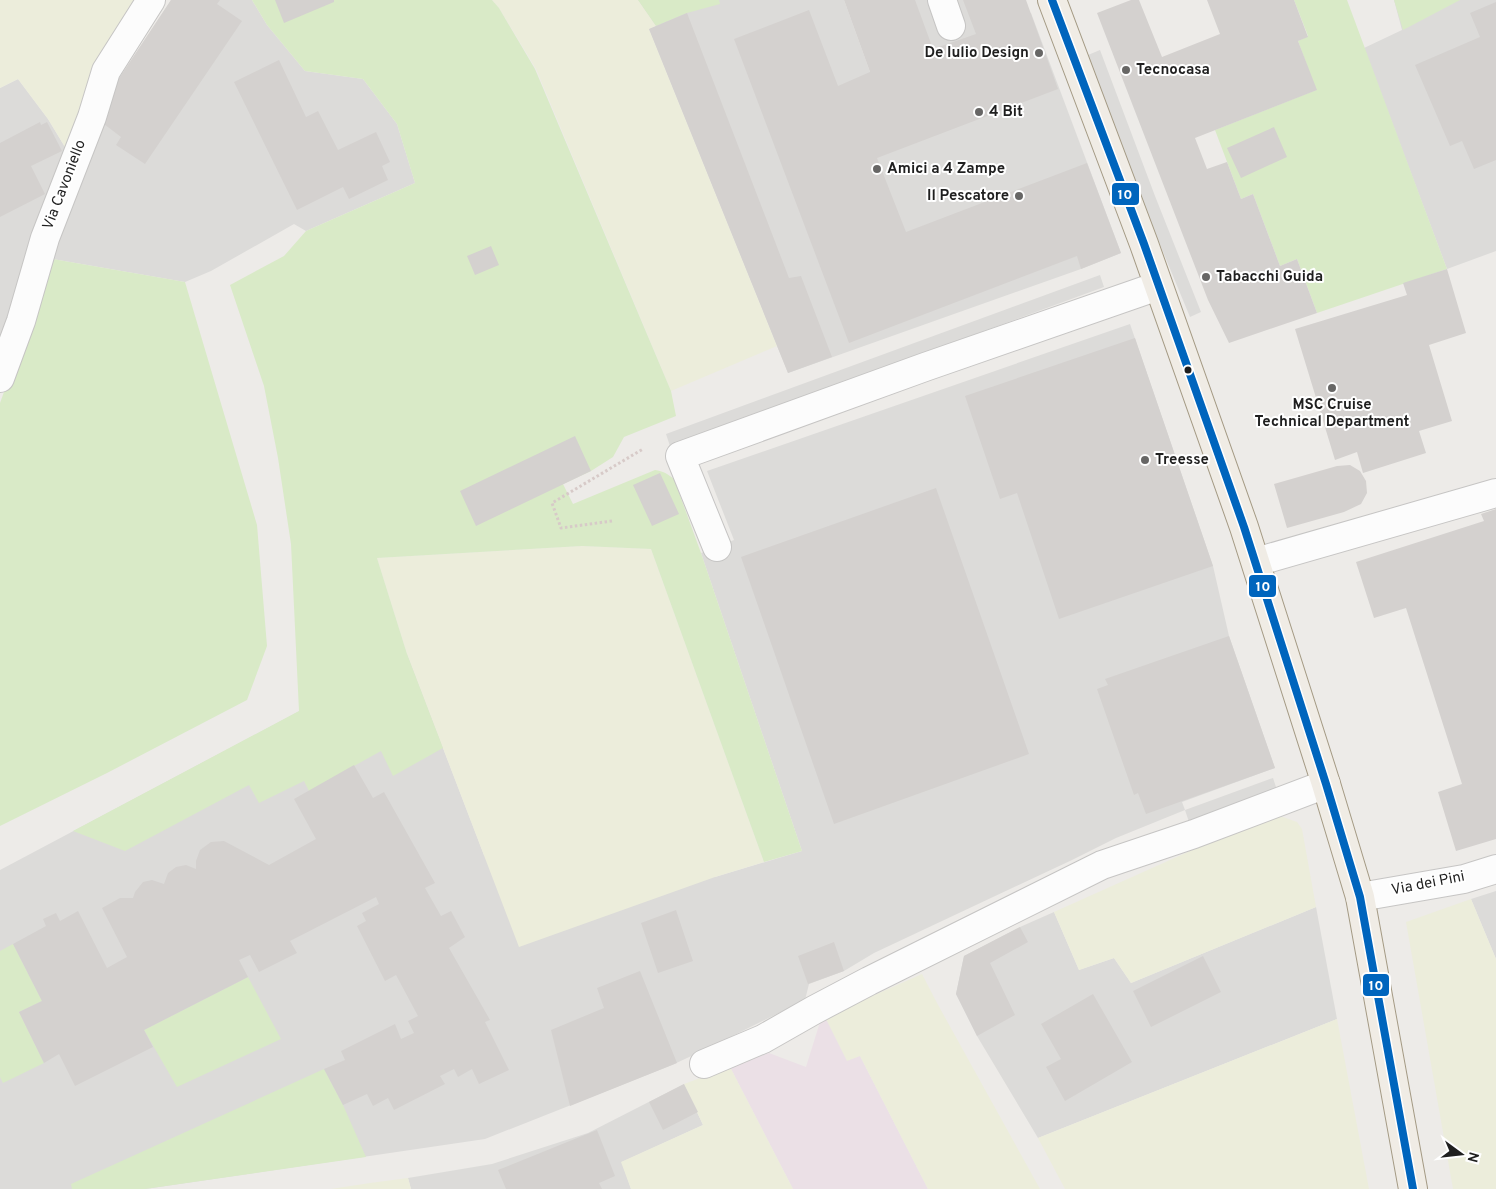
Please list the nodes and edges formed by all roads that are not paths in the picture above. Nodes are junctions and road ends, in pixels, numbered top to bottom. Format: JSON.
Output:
{"nodes":[{"id":1,"x":150,"y":0,"type":"edge"},
{"id":2,"x":942,"y":0,"type":"edge"},
{"id":3,"x":1052,"y":0,"type":"edge"},
{"id":4,"x":951,"y":26,"type":"dead end"},
{"id":5,"x":1158,"y":286,"type":"junction"},
{"id":6,"x":0,"y":378,"type":"edge"},
{"id":7,"x":1496,"y":493,"type":"edge"},
{"id":8,"x":717,"y":547,"type":"dead end"},
{"id":9,"x":1256,"y":562,"type":"junction"},
{"id":10,"x":1326,"y":784,"type":"junction"},
{"id":11,"x":1496,"y":869,"type":"edge"},
{"id":12,"x":1360,"y":897,"type":"junction"},
{"id":13,"x":704,"y":1064,"type":"dead end"},
{"id":14,"x":1413,"y":1189,"type":"edge"}],
"edges":[{"from":1,"to":6,"type":"street","name":"Via Cavoniello"},
{"from":2,"to":4,"type":"street"},
{"from":3,"to":5,"type":"main road"},
{"from":5,"to":8,"type":"street"},
{"from":5,"to":9,"type":"main road"},
{"from":7,"to":9,"type":"street"},
{"from":9,"to":10,"type":"main road"},
{"from":10,"to":12,"type":"main road"},
{"from":10,"to":13,"type":"street"},
{"from":11,"to":12,"type":"street","name":"Via dei Pini"},
{"from":12,"to":14,"type":"main road"}]}
